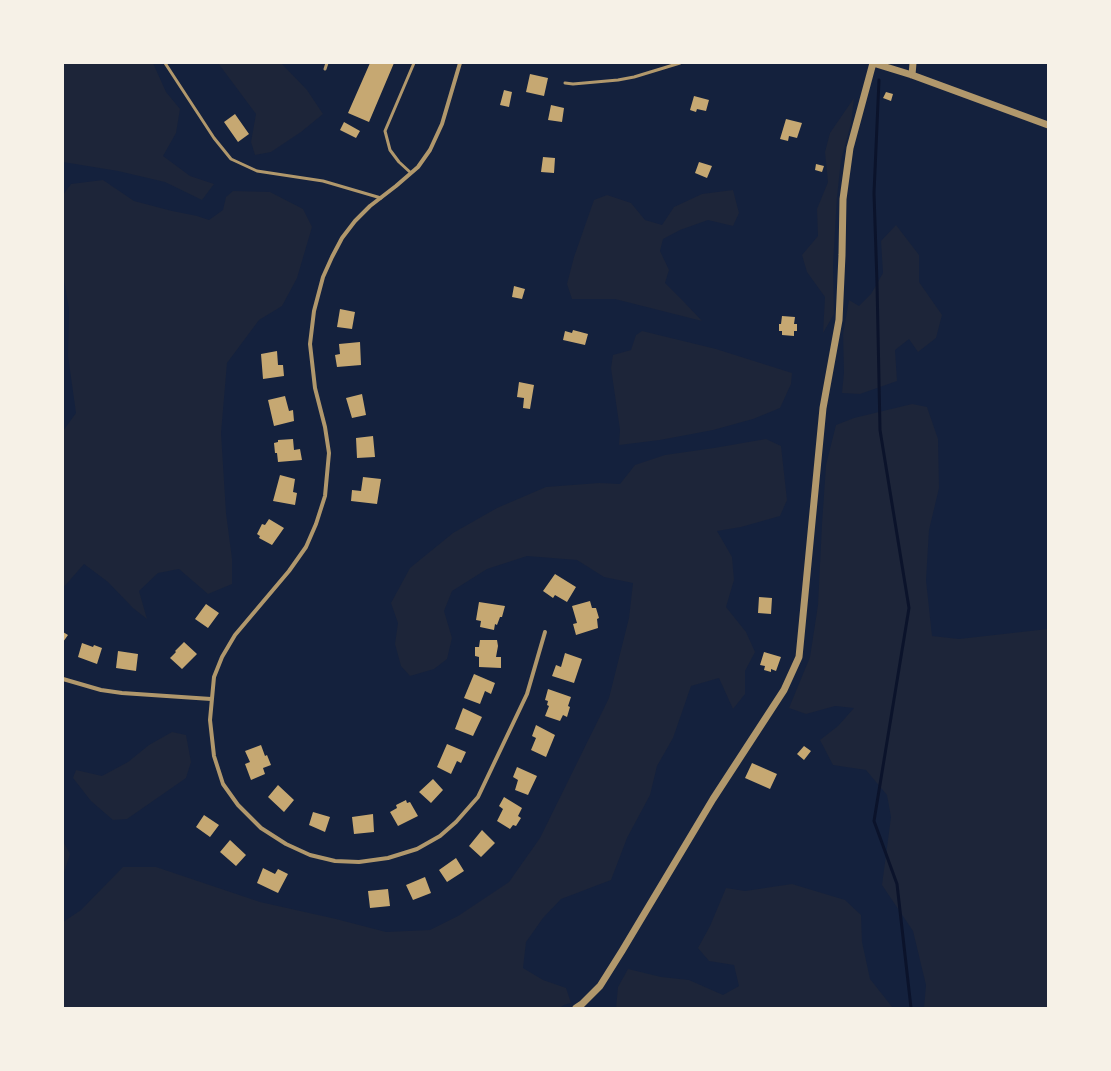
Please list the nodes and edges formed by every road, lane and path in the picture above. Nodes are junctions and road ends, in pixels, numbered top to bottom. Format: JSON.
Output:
{"nodes":[{"id":1,"x":165,"y":63,"type":"edge"},
{"id":2,"x":327,"y":63,"type":"edge"},
{"id":3,"x":414,"y":63,"type":"edge"},
{"id":4,"x":460,"y":63,"type":"edge"},
{"id":5,"x":680,"y":63,"type":"edge"},
{"id":6,"x":873,"y":63,"type":"edge"},
{"id":7,"x":913,"y":63,"type":"edge"},
{"id":8,"x":325,"y":69,"type":"dead end"},
{"id":9,"x":912,"y":75,"type":"junction"},
{"id":10,"x":565,"y":83,"type":"dead end"},
{"id":11,"x":1048,"y":125,"type":"edge"},
{"id":12,"x":411,"y":172,"type":"junction"},
{"id":13,"x":381,"y":198,"type":"junction"},
{"id":14,"x":545,"y":632,"type":"dead end"},
{"id":15,"x":63,"y":679,"type":"edge"},
{"id":16,"x":211,"y":699,"type":"junction"},
{"id":17,"x":576,"y":1008,"type":"edge"}],
"edges":[{"from":1,"to":13,"type":"lane"},
{"from":2,"to":8,"type":"lane"},
{"from":3,"to":12,"type":"lane"},
{"from":4,"to":12,"type":"street"},
{"from":5,"to":10,"type":"lane"},
{"from":6,"to":9,"type":"street"},
{"from":6,"to":17,"type":"street"},
{"from":7,"to":9,"type":"street"},
{"from":9,"to":11,"type":"street"},
{"from":12,"to":13,"type":"street"},
{"from":13,"to":16,"type":"street"},
{"from":14,"to":16,"type":"street"},
{"from":15,"to":16,"type":"street"}]}
